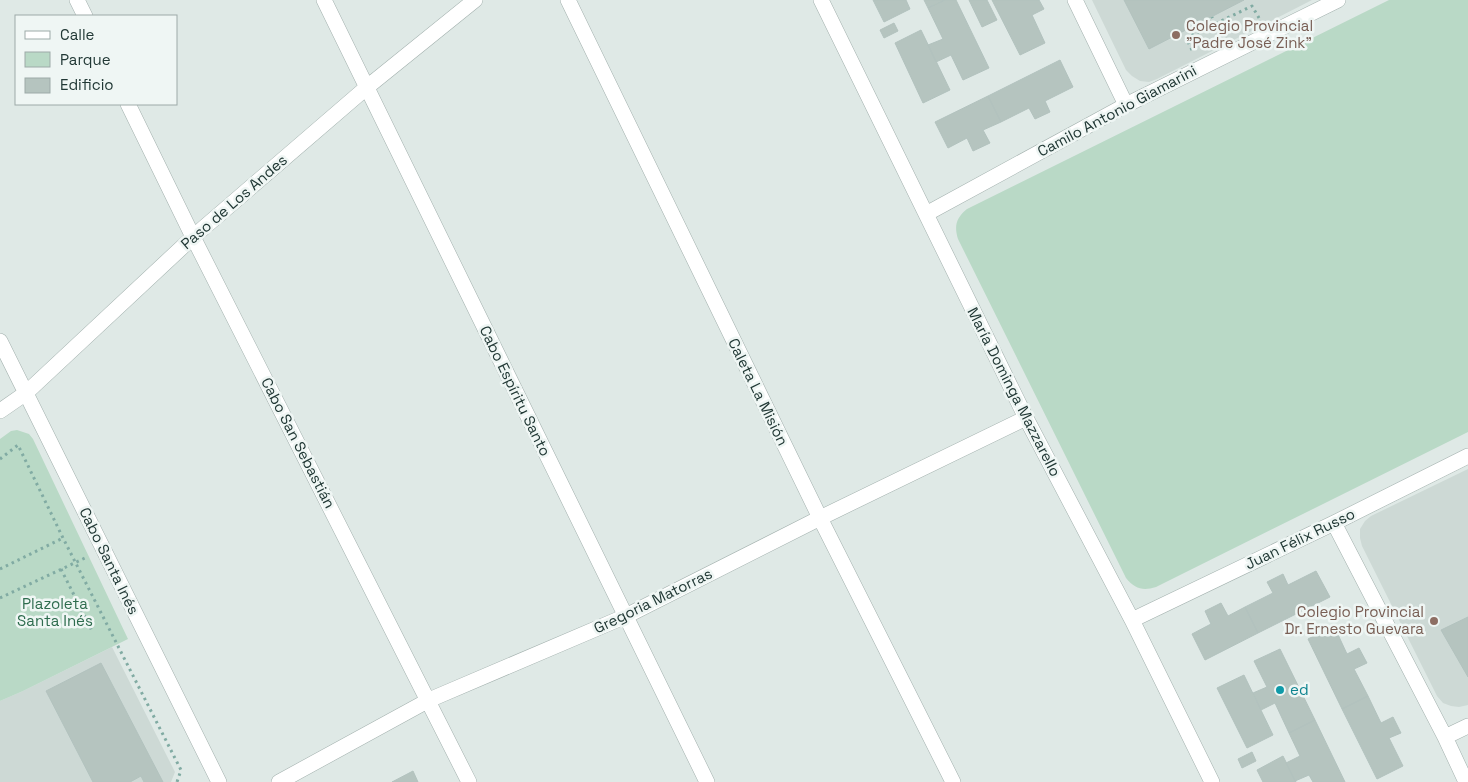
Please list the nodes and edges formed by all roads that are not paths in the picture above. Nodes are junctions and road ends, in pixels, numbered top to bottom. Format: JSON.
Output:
{"nodes":[{"id":1,"x":77,"y":0,"type":"edge"},
{"id":2,"x":324,"y":0,"type":"edge"},
{"id":3,"x":475,"y":0,"type":"edge"},
{"id":4,"x":568,"y":0,"type":"edge"},
{"id":5,"x":821,"y":0,"type":"edge"},
{"id":6,"x":1075,"y":0,"type":"edge"},
{"id":7,"x":1338,"y":0,"type":"edge"},
{"id":8,"x":84,"y":15,"type":"edge"},
{"id":9,"x":366,"y":88,"type":"junction"},
{"id":10,"x":128,"y":105,"type":"edge"},
{"id":11,"x":1126,"y":105,"type":"junction"},
{"id":12,"x":926,"y":214,"type":"junction"},
{"id":13,"x":193,"y":237,"type":"junction"},
{"id":14,"x":0,"y":341,"type":"edge"},
{"id":15,"x":26,"y":393,"type":"junction"},
{"id":16,"x":0,"y":411,"type":"edge"},
{"id":17,"x":1026,"y":418,"type":"junction"},
{"id":18,"x":1468,"y":456,"type":"edge"},
{"id":19,"x":820,"y":518,"type":"junction"},
{"id":20,"x":1334,"y":523,"type":"junction"},
{"id":21,"x":626,"y":616,"type":"junction"},
{"id":22,"x":1132,"y":620,"type":"junction"},
{"id":23,"x":429,"y":700,"type":"junction"},
{"id":24,"x":1468,"y":726,"type":"edge"},
{"id":25,"x":1445,"y":737,"type":"junction"},
{"id":26,"x":219,"y":782,"type":"edge"},
{"id":27,"x":279,"y":782,"type":"edge"},
{"id":28,"x":469,"y":782,"type":"edge"},
{"id":29,"x":707,"y":782,"type":"edge"},
{"id":30,"x":953,"y":782,"type":"edge"},
{"id":31,"x":1212,"y":782,"type":"edge"},
{"id":32,"x":1466,"y":782,"type":"edge"}],
"edges":[{"from":1,"to":8,"type":"street"},
{"from":2,"to":9,"type":"street","name":"Cabo Espíritu Santo"},
{"from":3,"to":9,"type":"street","name":"Paso de Los Andes"},
{"from":4,"to":19,"type":"street","name":"Caleta La Misión"},
{"from":5,"to":12,"type":"street","name":"María Dominga Mazzarello"},
{"from":6,"to":11,"type":"street"},
{"from":7,"to":11,"type":"street","name":"Camilo Antonio Giamarini"},
{"from":9,"to":13,"type":"street","name":"Paso de Los Andes"},
{"from":9,"to":21,"type":"street","name":"Cabo Espíritu Santo"},
{"from":10,"to":13,"type":"street","name":"Cabo San Sebastián"},
{"from":11,"to":12,"type":"street","name":"Camilo Antonio Giamarini"},
{"from":12,"to":17,"type":"street","name":"María Dominga Mazzarello"},
{"from":13,"to":15,"type":"street","name":"Paso de Los Andes"},
{"from":13,"to":23,"type":"street","name":"Cabo San Sebastián"},
{"from":14,"to":15,"type":"street","name":"Cabo Santa Inés"},
{"from":15,"to":16,"type":"street","name":"Paso de Los Andes"},
{"from":15,"to":26,"type":"street","name":"Cabo Santa Inés"},
{"from":17,"to":19,"type":"street","name":"Gregoria Matorras"},
{"from":17,"to":22,"type":"street","name":"María Dominga Mazzarello"},
{"from":18,"to":20,"type":"street","name":"Juan Félix Russo"},
{"from":19,"to":21,"type":"street","name":"Gregoria Matorras"},
{"from":19,"to":30,"type":"street","name":"Caleta La Misión"},
{"from":20,"to":22,"type":"street","name":"Juan Félix Russo"},
{"from":20,"to":25,"type":"street"},
{"from":21,"to":23,"type":"street","name":"Gregoria Matorras"},
{"from":21,"to":29,"type":"street","name":"Cabo Espíritu Santo"},
{"from":22,"to":31,"type":"street","name":"María Dominga Mazzarello"},
{"from":23,"to":27,"type":"street","name":"Gregoria Matorras"},
{"from":23,"to":28,"type":"street","name":"Cabo San Sebastián"},
{"from":24,"to":25,"type":"street"},
{"from":25,"to":32,"type":"street"}]}
